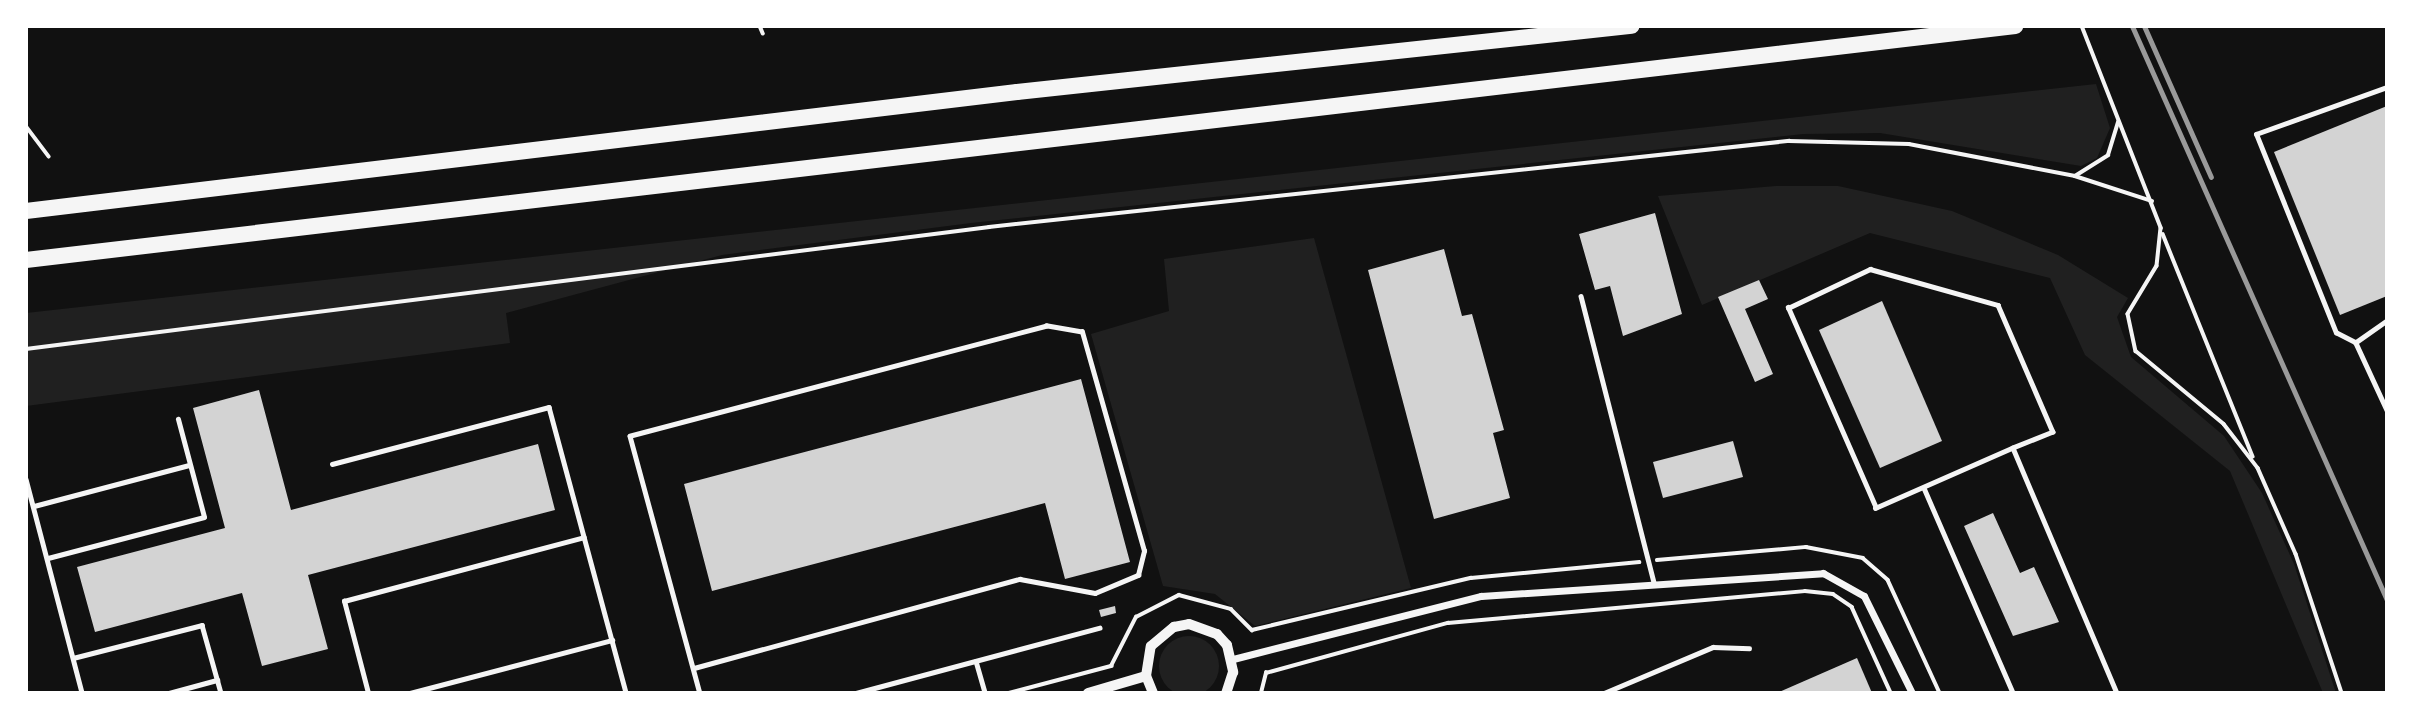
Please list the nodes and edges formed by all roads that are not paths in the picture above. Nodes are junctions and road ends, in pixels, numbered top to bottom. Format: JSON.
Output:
{"nodes":[{"id":1,"x":1631,"y":26,"type":"edge"},
{"id":2,"x":2015,"y":26,"type":"edge"},
{"id":3,"x":2387,"y":87,"type":"edge"},
{"id":4,"x":26,"y":211,"type":"edge"},
{"id":5,"x":26,"y":260,"type":"edge"},
{"id":6,"x":1581,"y":296,"type":"dead end"},
{"id":7,"x":2387,"y":321,"type":"edge"},
{"id":8,"x":2356,"y":343,"type":"junction"},
{"id":9,"x":2387,"y":410,"type":"edge"},
{"id":10,"x":178,"y":419,"type":"dead end"},
{"id":11,"x":2013,"y":448,"type":"junction"},
{"id":12,"x":332,"y":464,"type":"dead end"},
{"id":13,"x":189,"y":465,"type":"junction"},
{"id":14,"x":26,"y":479,"type":"edge"},
{"id":15,"x":1924,"y":488,"type":"junction"},
{"id":16,"x":34,"y":506,"type":"junction"},
{"id":17,"x":584,"y":537,"type":"junction"},
{"id":18,"x":48,"y":558,"type":"junction"},
{"id":19,"x":1654,"y":583,"type":"junction"},
{"id":20,"x":1099,"y":628,"type":"dead end"},
{"id":21,"x":612,"y":640,"type":"junction"},
{"id":22,"x":1749,"y":648,"type":"dead end"},
{"id":23,"x":73,"y":658,"type":"junction"},
{"id":24,"x":1233,"y":659,"type":"junction"},
{"id":25,"x":976,"y":661,"type":"junction"},
{"id":26,"x":694,"y":668,"type":"junction"},
{"id":27,"x":1146,"y":676,"type":"junction"},
{"id":28,"x":217,"y":680,"type":"junction"},
{"id":29,"x":82,"y":693,"type":"edge"},
{"id":30,"x":169,"y":693,"type":"edge"},
{"id":31,"x":221,"y":693,"type":"edge"},
{"id":32,"x":368,"y":693,"type":"edge"},
{"id":33,"x":410,"y":693,"type":"edge"},
{"id":34,"x":626,"y":693,"type":"edge"},
{"id":35,"x":700,"y":693,"type":"edge"},
{"id":36,"x":856,"y":693,"type":"edge"},
{"id":37,"x":985,"y":693,"type":"edge"},
{"id":38,"x":1088,"y":693,"type":"edge"},
{"id":39,"x":1153,"y":693,"type":"edge"},
{"id":40,"x":1226,"y":693,"type":"edge"},
{"id":41,"x":1604,"y":693,"type":"edge"},
{"id":42,"x":1912,"y":693,"type":"edge"},
{"id":43,"x":2013,"y":693,"type":"edge"},
{"id":44,"x":2118,"y":693,"type":"edge"}],
"edges":[{"from":1,"to":4,"type":"highway"},
{"from":2,"to":5,"type":"highway"},
{"from":3,"to":8,"type":"lane"},
{"from":6,"to":19,"type":"lane"},
{"from":7,"to":8,"type":"lane"},
{"from":8,"to":9,"type":"lane"},
{"from":10,"to":13,"type":"lane"},
{"from":11,"to":15,"type":"lane"},
{"from":11,"to":15,"type":"lane"},
{"from":11,"to":44,"type":"lane"},
{"from":12,"to":17,"type":"lane"},
{"from":13,"to":16,"type":"lane"},
{"from":13,"to":18,"type":"lane"},
{"from":14,"to":16,"type":"lane"},
{"from":15,"to":43,"type":"lane"},
{"from":16,"to":18,"type":"lane"},
{"from":17,"to":21,"type":"lane"},
{"from":17,"to":32,"type":"lane"},
{"from":18,"to":23,"type":"lane"},
{"from":19,"to":24,"type":"street"},
{"from":19,"to":42,"type":"street"},
{"from":20,"to":25,"type":"lane"},
{"from":21,"to":33,"type":"lane"},
{"from":21,"to":34,"type":"lane"},
{"from":22,"to":41,"type":"lane"},
{"from":23,"to":28,"type":"lane"},
{"from":23,"to":29,"type":"lane"},
{"from":24,"to":27,"type":"street"},
{"from":24,"to":40,"type":"street"},
{"from":25,"to":36,"type":"lane"},
{"from":25,"to":37,"type":"lane"},
{"from":26,"to":26,"type":"lane"},
{"from":26,"to":35,"type":"lane"},
{"from":27,"to":38,"type":"street"},
{"from":27,"to":39,"type":"street"},
{"from":28,"to":30,"type":"lane"},
{"from":28,"to":31,"type":"lane"}]}
